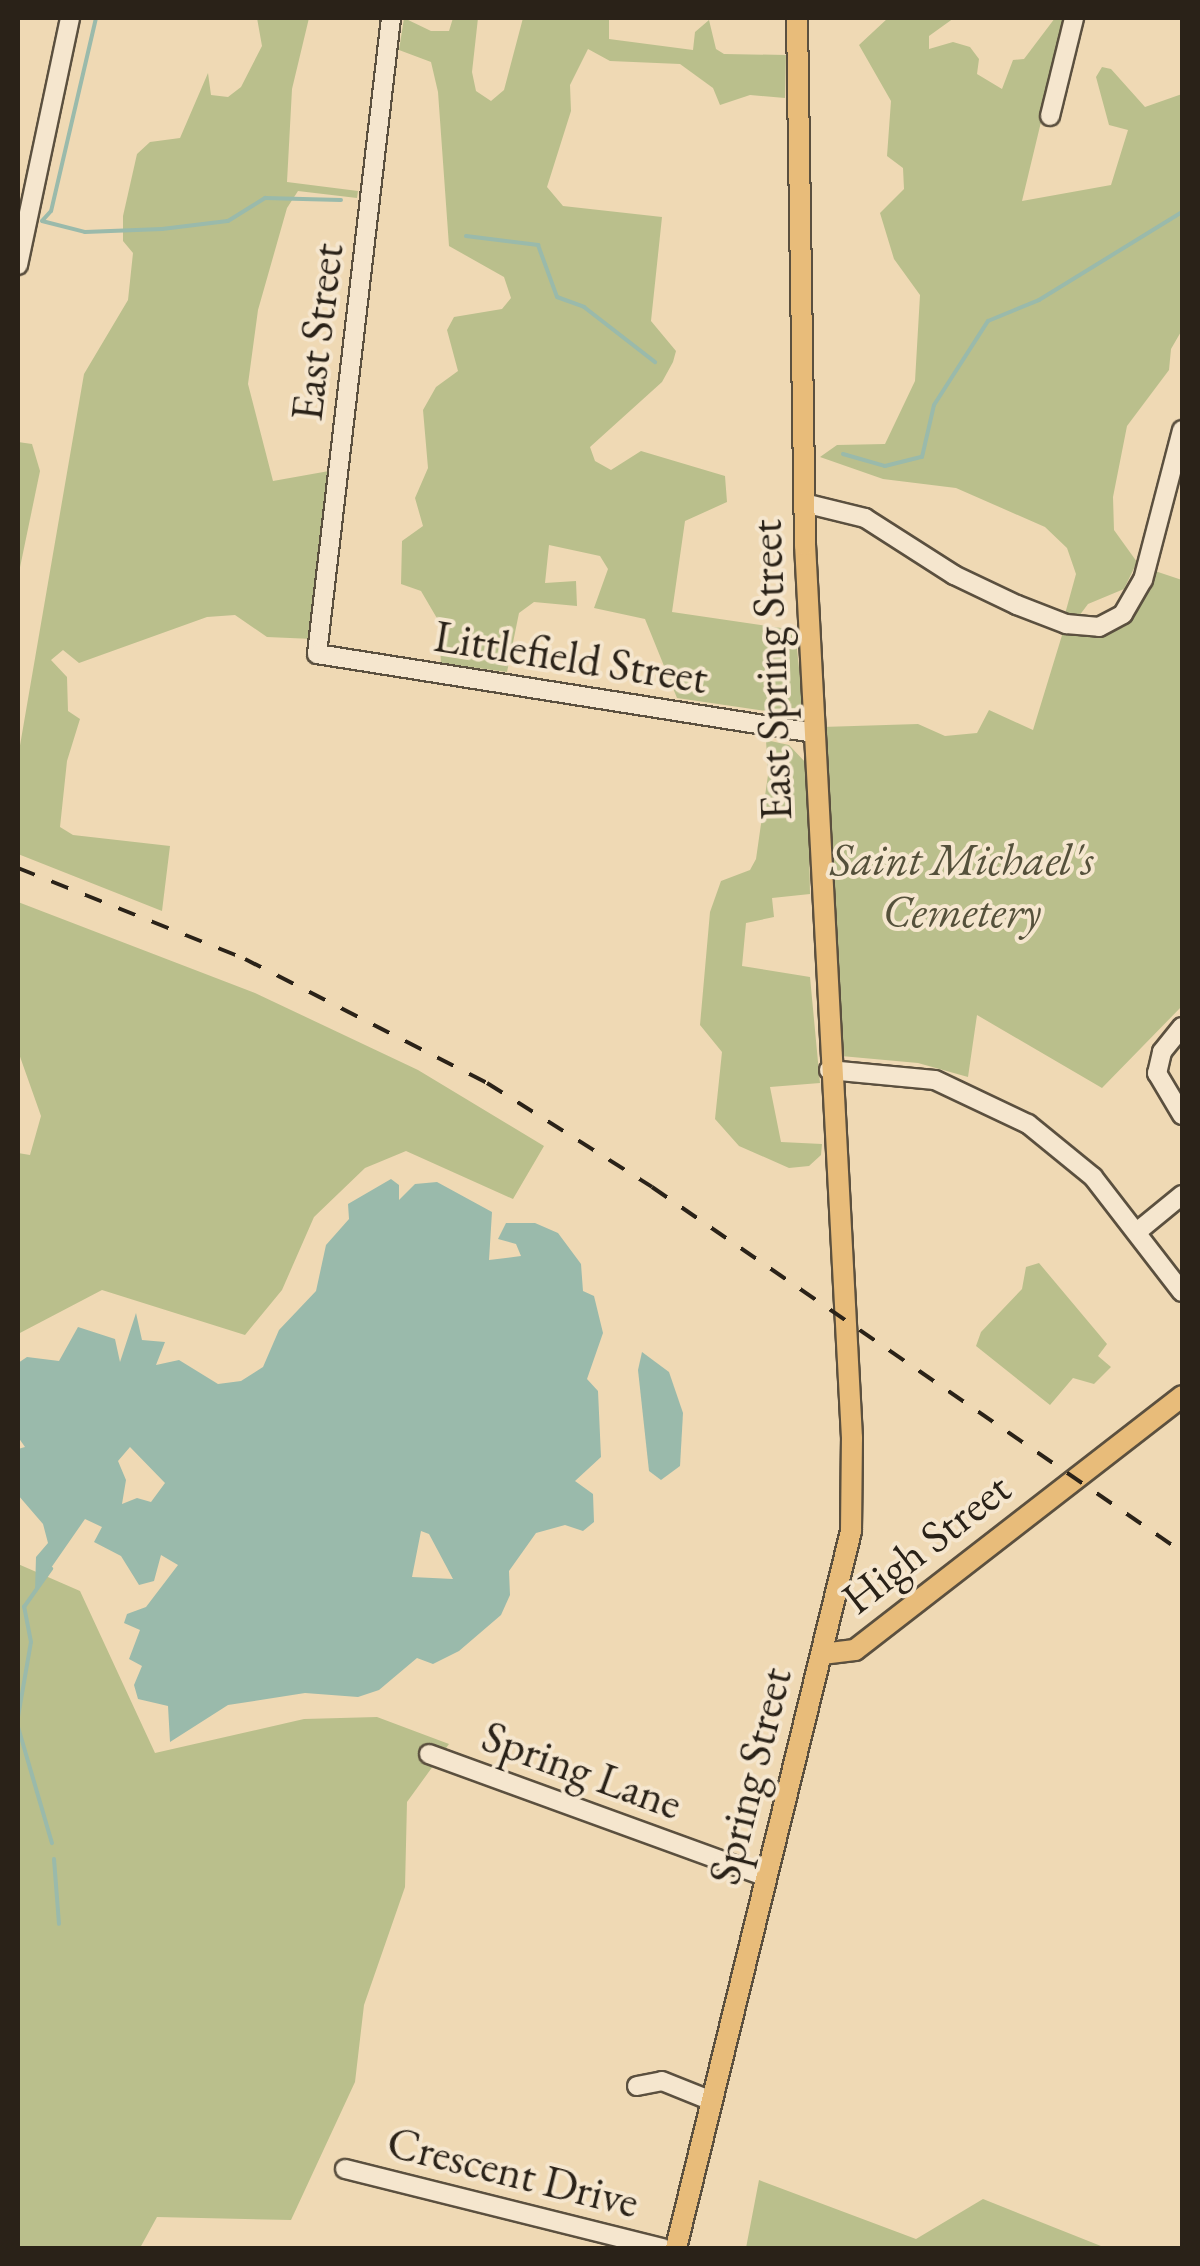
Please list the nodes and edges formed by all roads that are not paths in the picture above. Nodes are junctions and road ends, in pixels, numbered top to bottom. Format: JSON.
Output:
{"nodes":[{"id":1,"x":70,"y":18,"type":"edge"},
{"id":2,"x":391,"y":18,"type":"edge"},
{"id":3,"x":797,"y":18,"type":"edge"},
{"id":4,"x":1074,"y":18,"type":"edge"},
{"id":5,"x":1050,"y":116,"type":"dead end"},
{"id":6,"x":18,"y":264,"type":"edge"},
{"id":7,"x":1182,"y":430,"type":"edge"},
{"id":8,"x":804,"y":503,"type":"junction"},
{"id":9,"x":317,"y":654,"type":"joint"},
{"id":10,"x":814,"y":733,"type":"junction"},
{"id":11,"x":1182,"y":1027,"type":"edge"},
{"id":12,"x":829,"y":1070,"type":"junction"},
{"id":13,"x":1182,"y":1115,"type":"edge"},
{"id":14,"x":1182,"y":1195,"type":"edge"},
{"id":15,"x":1138,"y":1230,"type":"junction"},
{"id":16,"x":1182,"y":1292,"type":"edge"},
{"id":17,"x":842,"y":1318,"type":"joint"},
{"id":18,"x":1182,"y":1396,"type":"edge"},
{"id":19,"x":822,"y":1654,"type":"junction"},
{"id":20,"x":429,"y":1754,"type":"dead end"},
{"id":21,"x":765,"y":1876,"type":"junction"},
{"id":22,"x":637,"y":2086,"type":"dead end"},
{"id":23,"x":712,"y":2101,"type":"junction"},
{"id":24,"x":345,"y":2169,"type":"dead end"},
{"id":25,"x":663,"y":2248,"type":"edge"},
{"id":26,"x":676,"y":2248,"type":"edge"}],
"edges":[{"from":1,"to":6,"type":"street"},
{"from":2,"to":9,"type":"street","name":"East Street"},
{"from":3,"to":8,"type":"main road","name":"East Spring Street"},
{"from":4,"to":5,"type":"street"},
{"from":7,"to":8,"type":"street"},
{"from":8,"to":10,"type":"main road","name":"East Spring Street"},
{"from":9,"to":10,"type":"street","name":"Littlefield Street"},
{"from":10,"to":12,"type":"main road","name":"East Spring Street"},
{"from":11,"to":13,"type":"street"},
{"from":12,"to":15,"type":"street"},
{"from":12,"to":17,"type":"main road","name":"East Spring Street"},
{"from":14,"to":15,"type":"street"},
{"from":15,"to":16,"type":"street"},
{"from":17,"to":19,"type":"main road","name":"Spring Street"},
{"from":18,"to":19,"type":"main road","name":"High Street"},
{"from":19,"to":21,"type":"main road","name":"Spring Street"},
{"from":20,"to":21,"type":"street","name":"Spring Lane"},
{"from":21,"to":23,"type":"main road","name":"Spring Street"},
{"from":22,"to":23,"type":"street"},
{"from":23,"to":26,"type":"main road","name":"Spring Street"},
{"from":24,"to":25,"type":"street","name":"Crescent Drive"}]}
